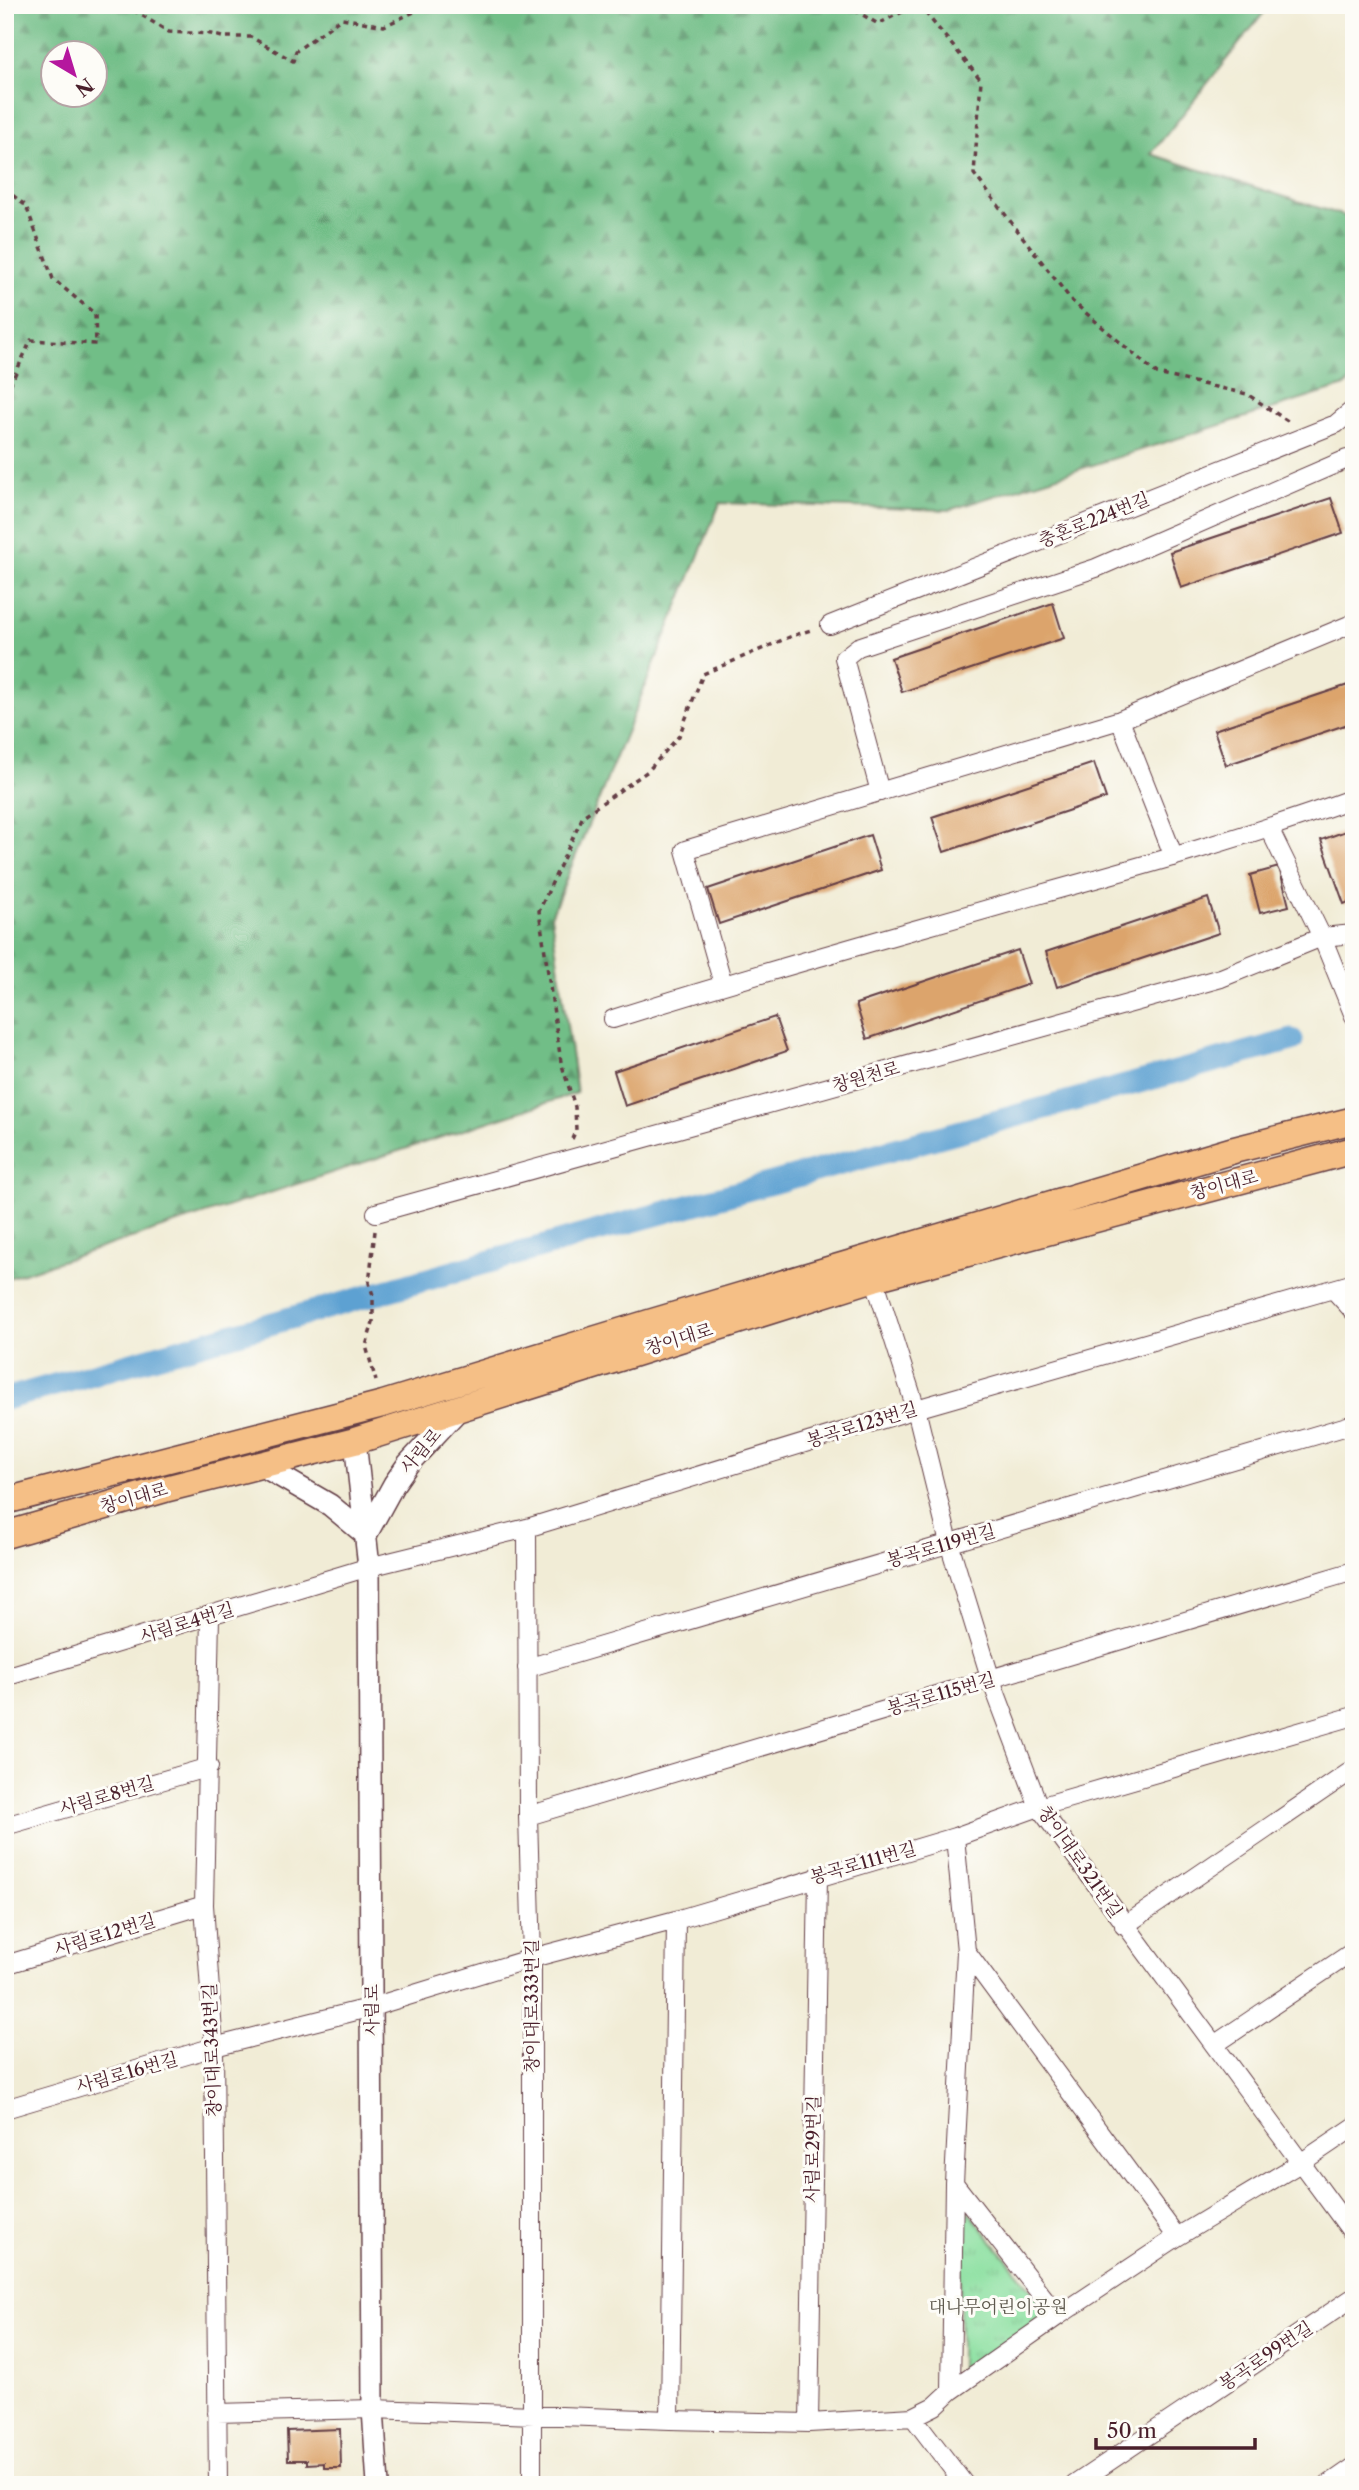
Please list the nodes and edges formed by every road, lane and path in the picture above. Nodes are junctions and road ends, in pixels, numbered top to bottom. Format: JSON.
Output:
{"nodes":[{"id":1,"x":125,"y":5,"type":"edge"},
{"id":2,"x":429,"y":5,"type":"edge"},
{"id":3,"x":846,"y":5,"type":"edge"},
{"id":4,"x":918,"y":5,"type":"edge"},
{"id":5,"x":5,"y":190,"type":"edge"},
{"id":6,"x":5,"y":396,"type":"edge"},
{"id":7,"x":1354,"y":409,"type":"edge"},
{"id":8,"x":1308,"y":435,"type":"junction"},
{"id":9,"x":1352,"y":459,"type":"edge"},
{"id":10,"x":1354,"y":622,"type":"edge"},
{"id":11,"x":830,"y":625,"type":"joint"},
{"id":12,"x":1120,"y":720,"type":"junction"},
{"id":13,"x":880,"y":792,"type":"junction"},
{"id":14,"x":1354,"y":798,"type":"edge"},
{"id":15,"x":1269,"y":828,"type":"junction"},
{"id":16,"x":1174,"y":857,"type":"junction"},
{"id":17,"x":1354,"y":934,"type":"edge"},
{"id":18,"x":1322,"y":937,"type":"junction"},
{"id":19,"x":723,"y":984,"type":"junction"},
{"id":20,"x":1354,"y":1016,"type":"edge"},
{"id":21,"x":613,"y":1019,"type":"dead end"},
{"id":22,"x":1354,"y":1120,"type":"edge"},
{"id":23,"x":1354,"y":1150,"type":"edge"},
{"id":24,"x":559,"y":1162,"type":"junction"},
{"id":25,"x":376,"y":1213,"type":"dead end"},
{"id":26,"x":374,"y":1244,"type":"dead end"},
{"id":27,"x":874,"y":1278,"type":"junction"},
{"id":28,"x":1354,"y":1283,"type":"edge"},
{"id":29,"x":1334,"y":1289,"type":"junction"},
{"id":30,"x":1354,"y":1312,"type":"edge"},
{"id":31,"x":366,"y":1346,"type":"dead end"},
{"id":32,"x":460,"y":1408,"type":"junction"},
{"id":33,"x":916,"y":1409,"type":"junction"},
{"id":34,"x":1354,"y":1424,"type":"edge"},
{"id":35,"x":355,"y":1441,"type":"junction"},
{"id":36,"x":261,"y":1465,"type":"junction"},
{"id":37,"x":5,"y":1501,"type":"edge"},
{"id":38,"x":527,"y":1528,"type":"junction"},
{"id":39,"x":5,"y":1535,"type":"edge"},
{"id":40,"x":366,"y":1535,"type":"junction"},
{"id":41,"x":949,"y":1543,"type":"junction"},
{"id":42,"x":369,"y":1567,"type":"junction"},
{"id":43,"x":1354,"y":1571,"type":"edge"},
{"id":44,"x":210,"y":1616,"type":"junction"},
{"id":45,"x":527,"y":1668,"type":"junction"},
{"id":46,"x":5,"y":1677,"type":"edge"},
{"id":47,"x":991,"y":1680,"type":"junction"},
{"id":48,"x":1354,"y":1716,"type":"edge"},
{"id":49,"x":209,"y":1767,"type":"junction"},
{"id":50,"x":1354,"y":1769,"type":"edge"},
{"id":51,"x":1039,"y":1807,"type":"junction"},
{"id":52,"x":528,"y":1816,"type":"junction"},
{"id":53,"x":5,"y":1826,"type":"edge"},
{"id":54,"x":955,"y":1837,"type":"junction"},
{"id":55,"x":818,"y":1876,"type":"junction"},
{"id":56,"x":204,"y":1905,"type":"junction"},
{"id":57,"x":676,"y":1920,"type":"junction"},
{"id":58,"x":1124,"y":1926,"type":"junction"},
{"id":59,"x":966,"y":1951,"type":"junction"},
{"id":60,"x":1354,"y":1951,"type":"edge"},
{"id":61,"x":532,"y":1958,"type":"junction"},
{"id":62,"x":5,"y":1965,"type":"edge"},
{"id":63,"x":372,"y":2007,"type":"junction"},
{"id":64,"x":1214,"y":2045,"type":"junction"},
{"id":65,"x":214,"y":2048,"type":"junction"},
{"id":66,"x":5,"y":2109,"type":"edge"},
{"id":67,"x":1354,"y":2127,"type":"edge"},
{"id":68,"x":1302,"y":2162,"type":"junction"},
{"id":69,"x":954,"y":2183,"type":"junction"},
{"id":70,"x":1354,"y":2235,"type":"edge"},
{"id":71,"x":1177,"y":2237,"type":"junction"},
{"id":72,"x":1354,"y":2297,"type":"edge"},
{"id":73,"x":1058,"y":2316,"type":"junction"},
{"id":74,"x":951,"y":2391,"type":"junction"},
{"id":75,"x":373,"y":2409,"type":"junction"},
{"id":76,"x":217,"y":2413,"type":"junction"},
{"id":77,"x":532,"y":2414,"type":"junction"},
{"id":78,"x":913,"y":2417,"type":"junction"},
{"id":79,"x":670,"y":2420,"type":"junction"},
{"id":80,"x":809,"y":2423,"type":"junction"},
{"id":81,"x":1354,"y":2468,"type":"edge"},
{"id":82,"x":218,"y":2485,"type":"edge"},
{"id":83,"x":379,"y":2485,"type":"edge"},
{"id":84,"x":532,"y":2485,"type":"edge"},
{"id":85,"x":965,"y":2485,"type":"edge"},
{"id":86,"x":1074,"y":2485,"type":"edge"},
{"id":87,"x":1328,"y":2485,"type":"edge"}],
"edges":[{"from":1,"to":2,"type":"path"},
{"from":3,"to":4,"type":"path"},
{"from":4,"to":8,"type":"path"},
{"from":5,"to":6,"type":"path"},
{"from":7,"to":8,"type":"street","name":"충혼로224번길"},
{"from":8,"to":11,"type":"street","name":"충혼로224번길"},
{"from":9,"to":13,"type":"street"},
{"from":10,"to":12,"type":"street"},
{"from":11,"to":24,"type":"path"},
{"from":12,"to":13,"type":"street"},
{"from":12,"to":16,"type":"street"},
{"from":13,"to":19,"type":"street"},
{"from":14,"to":15,"type":"street"},
{"from":15,"to":16,"type":"street"},
{"from":15,"to":18,"type":"street"},
{"from":16,"to":19,"type":"street"},
{"from":17,"to":18,"type":"street","name":"창원천로"},
{"from":18,"to":20,"type":"street"},
{"from":18,"to":24,"type":"street","name":"창원천로"},
{"from":19,"to":21,"type":"street"},
{"from":22,"to":37,"type":"main road","name":"창이대로"},
{"from":23,"to":27,"type":"main road","name":"창이대로"},
{"from":24,"to":25,"type":"street","name":"창원천로"},
{"from":26,"to":31,"type":"path"},
{"from":27,"to":32,"type":"main road","name":"창이대로"},
{"from":27,"to":33,"type":"street","name":"창이대로321번길"},
{"from":28,"to":29,"type":"street","name":"봉곡로123번길"},
{"from":29,"to":30,"type":"street"},
{"from":29,"to":33,"type":"street","name":"봉곡로123번길"},
{"from":32,"to":35,"type":"main road","name":"창이대로"},
{"from":32,"to":40,"type":"street","name":"사림로"},
{"from":33,"to":38,"type":"street","name":"봉곡로123번길"},
{"from":33,"to":41,"type":"street","name":"창이대로321번길"},
{"from":34,"to":41,"type":"street","name":"봉곡로119번길"},
{"from":35,"to":36,"type":"main road","name":"창이대로"},
{"from":35,"to":40,"type":"street","name":"사림로"},
{"from":36,"to":39,"type":"main road","name":"창이대로"},
{"from":36,"to":40,"type":"street"},
{"from":38,"to":42,"type":"street","name":"봉곡로123번길"},
{"from":38,"to":45,"type":"street","name":"창이대로333번길"},
{"from":40,"to":42,"type":"street","name":"사림로"},
{"from":41,"to":45,"type":"street","name":"봉곡로119번길"},
{"from":41,"to":47,"type":"street","name":"창이대로321번길"},
{"from":42,"to":44,"type":"street","name":"사림로4번길"},
{"from":42,"to":63,"type":"street","name":"사림로"},
{"from":43,"to":47,"type":"street","name":"봉곡로115번길"},
{"from":44,"to":46,"type":"street","name":"사림로4번길"},
{"from":44,"to":49,"type":"street","name":"창이대로343번길"},
{"from":45,"to":52,"type":"street","name":"창이대로333번길"},
{"from":47,"to":51,"type":"street","name":"창이대로321번길"},
{"from":47,"to":52,"type":"street","name":"봉곡로115번길"},
{"from":48,"to":51,"type":"street","name":"봉곡로111번길"},
{"from":49,"to":53,"type":"street","name":"사림로8번길"},
{"from":49,"to":56,"type":"street","name":"창이대로343번길"},
{"from":50,"to":58,"type":"street","name":"창이대로321번길"},
{"from":51,"to":54,"type":"street","name":"봉곡로111번길"},
{"from":51,"to":58,"type":"street","name":"창이대로321번길"},
{"from":52,"to":61,"type":"street","name":"창이대로333번길"},
{"from":54,"to":55,"type":"street","name":"봉곡로111번길"},
{"from":54,"to":59,"type":"street"},
{"from":55,"to":57,"type":"street","name":"봉곡로111번길"},
{"from":55,"to":80,"type":"street","name":"사림로29번길"},
{"from":56,"to":62,"type":"street","name":"사림로12번길"},
{"from":56,"to":65,"type":"street","name":"창이대로343번길"},
{"from":57,"to":61,"type":"street","name":"봉곡로111번길"},
{"from":57,"to":79,"type":"street"},
{"from":58,"to":64,"type":"street","name":"창이대로321번길"},
{"from":59,"to":69,"type":"street"},
{"from":59,"to":71,"type":"street"},
{"from":60,"to":64,"type":"street"},
{"from":61,"to":63,"type":"street","name":"봉곡로111번길"},
{"from":61,"to":77,"type":"street","name":"창이대로333번길"},
{"from":63,"to":65,"type":"street","name":"사림로16번길"},
{"from":63,"to":75,"type":"street","name":"사림로"},
{"from":64,"to":68,"type":"street","name":"창이대로321번길"},
{"from":65,"to":66,"type":"street","name":"사림로16번길"},
{"from":65,"to":76,"type":"street","name":"창이대로343번길"},
{"from":67,"to":68,"type":"street"},
{"from":68,"to":70,"type":"street","name":"창이대로321번길"},
{"from":68,"to":71,"type":"street"},
{"from":69,"to":73,"type":"street"},
{"from":69,"to":74,"type":"street"},
{"from":71,"to":73,"type":"street"},
{"from":72,"to":86,"type":"street","name":"봉곡로99번길"},
{"from":73,"to":74,"type":"street"},
{"from":74,"to":78,"type":"street"},
{"from":75,"to":76,"type":"street"},
{"from":75,"to":77,"type":"street"},
{"from":75,"to":83,"type":"street","name":"사림로"},
{"from":76,"to":82,"type":"street","name":"창이대로343번길"},
{"from":77,"to":79,"type":"street"},
{"from":77,"to":84,"type":"street","name":"창이대로333번길"},
{"from":78,"to":80,"type":"street"},
{"from":78,"to":85,"type":"street"},
{"from":79,"to":80,"type":"street"},
{"from":81,"to":87,"type":"street"}]}
